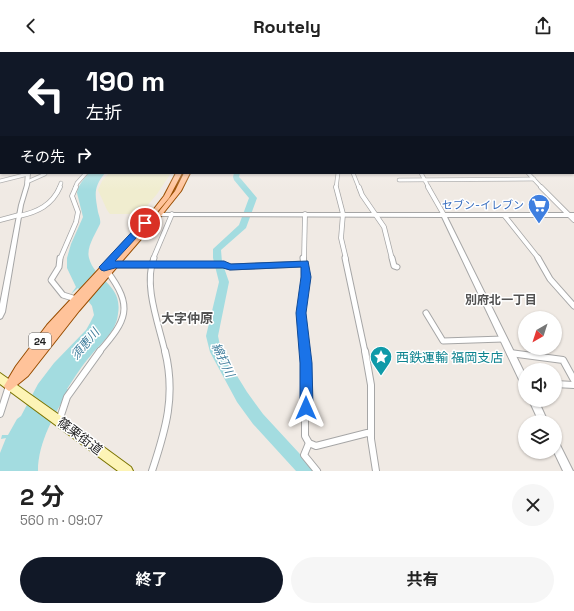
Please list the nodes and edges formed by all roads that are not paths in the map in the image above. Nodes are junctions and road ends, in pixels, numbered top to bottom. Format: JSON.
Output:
{"nodes":[{"id":1,"x":24,"y":174,"type":"edge"},
{"id":2,"x":28,"y":174,"type":"edge"},
{"id":3,"x":45,"y":174,"type":"dead end"},
{"id":4,"x":85,"y":174,"type":"edge"},
{"id":5,"x":178,"y":174,"type":"edge"},
{"id":6,"x":186,"y":174,"type":"edge"},
{"id":7,"x":338,"y":174,"type":"edge"},
{"id":8,"x":353,"y":174,"type":"edge"},
{"id":9,"x":422,"y":174,"type":"edge"},
{"id":10,"x":529,"y":174,"type":"edge"},
{"id":11,"x":425,"y":179,"type":"junction"},
{"id":12,"x":534,"y":179,"type":"junction"},
{"id":13,"x":398,"y":180,"type":"dead end"},
{"id":14,"x":0,"y":181,"type":"edge"},
{"id":15,"x":27,"y":182,"type":"junction"},
{"id":16,"x":61,"y":183,"type":"dead end"},
{"id":17,"x":172,"y":214,"type":"junction"},
{"id":18,"x":305,"y":214,"type":"junction"},
{"id":19,"x":343,"y":214,"type":"junction"},
{"id":20,"x":376,"y":214,"type":"junction"},
{"id":21,"x":444,"y":214,"type":"junction"},
{"id":22,"x":156,"y":215,"type":"junction"},
{"id":23,"x":504,"y":215,"type":"junction"},
{"id":24,"x":572,"y":215,"type":"edge"},
{"id":25,"x":19,"y":216,"type":"junction"},
{"id":26,"x":0,"y":220,"type":"edge"},
{"id":27,"x":574,"y":220,"type":"edge"},
{"id":28,"x":305,"y":264,"type":"junction"},
{"id":29,"x":115,"y":265,"type":"junction"},
{"id":30,"x":151,"y":265,"type":"junction"},
{"id":31,"x":397,"y":267,"type":"dead end"},
{"id":32,"x":104,"y":271,"type":"junction"},
{"id":33,"x":76,"y":299,"type":"junction"},
{"id":34,"x":574,"y":306,"type":"edge"},
{"id":35,"x":426,"y":313,"type":"dead end"},
{"id":36,"x":0,"y":316,"type":"edge"},
{"id":37,"x":503,"y":339,"type":"junction"},
{"id":38,"x":510,"y":353,"type":"junction"},
{"id":39,"x":518,"y":368,"type":"edge"},
{"id":40,"x":0,"y":378,"type":"edge"},
{"id":41,"x":574,"y":380,"type":"edge"},
{"id":42,"x":562,"y":384,"type":"edge"},
{"id":43,"x":574,"y":385,"type":"edge"},
{"id":44,"x":9,"y":386,"type":"junction"},
{"id":45,"x":0,"y":414,"type":"edge"},
{"id":46,"x":56,"y":418,"type":"junction"},
{"id":47,"x":371,"y":434,"type":"junction"},
{"id":48,"x":309,"y":443,"type":"junction"},
{"id":49,"x":562,"y":459,"type":"edge"},
{"id":50,"x":127,"y":471,"type":"edge"},
{"id":51,"x":152,"y":471,"type":"edge"},
{"id":52,"x":317,"y":471,"type":"edge"},
{"id":53,"x":376,"y":471,"type":"edge"},
{"id":54,"x":568,"y":471,"type":"edge"}],
"edges":[{"from":1,"to":14,"type":"street"},
{"from":2,"to":15,"type":"street"},
{"from":3,"to":15,"type":"street"},
{"from":4,"to":33,"type":"street"},
{"from":5,"to":22,"type":"main road","number":"24"},
{"from":6,"to":22,"type":"main road","number":"24"},
{"from":7,"to":19,"type":"street"},
{"from":8,"to":20,"type":"street"},
{"from":9,"to":11,"type":"street"},
{"from":10,"to":12,"type":"street"},
{"from":11,"to":12,"type":"street"},
{"from":11,"to":13,"type":"street"},
{"from":11,"to":21,"type":"street"},
{"from":12,"to":24,"type":"street"},
{"from":15,"to":25,"type":"street"},
{"from":16,"to":25,"type":"street"},
{"from":17,"to":18,"type":"street"},
{"from":17,"to":22,"type":"street"},
{"from":17,"to":30,"type":"street"},
{"from":18,"to":19,"type":"street"},
{"from":18,"to":28,"type":"street"},
{"from":19,"to":20,"type":"street"},
{"from":19,"to":47,"type":"street"},
{"from":20,"to":21,"type":"street"},
{"from":20,"to":31,"type":"street"},
{"from":21,"to":23,"type":"street"},
{"from":21,"to":37,"type":"street"},
{"from":22,"to":29,"type":"main road","number":"24"},
{"from":22,"to":32,"type":"main road","number":"24"},
{"from":23,"to":24,"type":"street"},
{"from":23,"to":34,"type":"street"},
{"from":24,"to":27,"type":"street"},
{"from":25,"to":26,"type":"street"},
{"from":25,"to":36,"type":"street"},
{"from":28,"to":30,"type":"street"},
{"from":28,"to":48,"type":"street"},
{"from":29,"to":30,"type":"street"},
{"from":29,"to":32,"type":"main road","number":"24"},
{"from":30,"to":51,"type":"street"},
{"from":32,"to":33,"type":"main road","number":"24"},
{"from":32,"to":44,"type":"main road","number":"24"},
{"from":32,"to":46,"type":"street"},
{"from":33,"to":44,"type":"main road","number":"24"},
{"from":35,"to":37,"type":"street"},
{"from":37,"to":38,"type":"street"},
{"from":38,"to":39,"type":"street"},
{"from":38,"to":41,"type":"street"},
{"from":40,"to":44,"type":"main road","name":"篠栗街道"},
{"from":42,"to":43,"type":"street"},
{"from":44,"to":45,"type":"street"},
{"from":44,"to":46,"type":"main road","name":"篠栗街道"},
{"from":46,"to":50,"type":"main road","name":"篠栗街道"},
{"from":47,"to":48,"type":"street"},
{"from":47,"to":53,"type":"street"},
{"from":48,"to":52,"type":"street"},
{"from":49,"to":54,"type":"street"}]}
